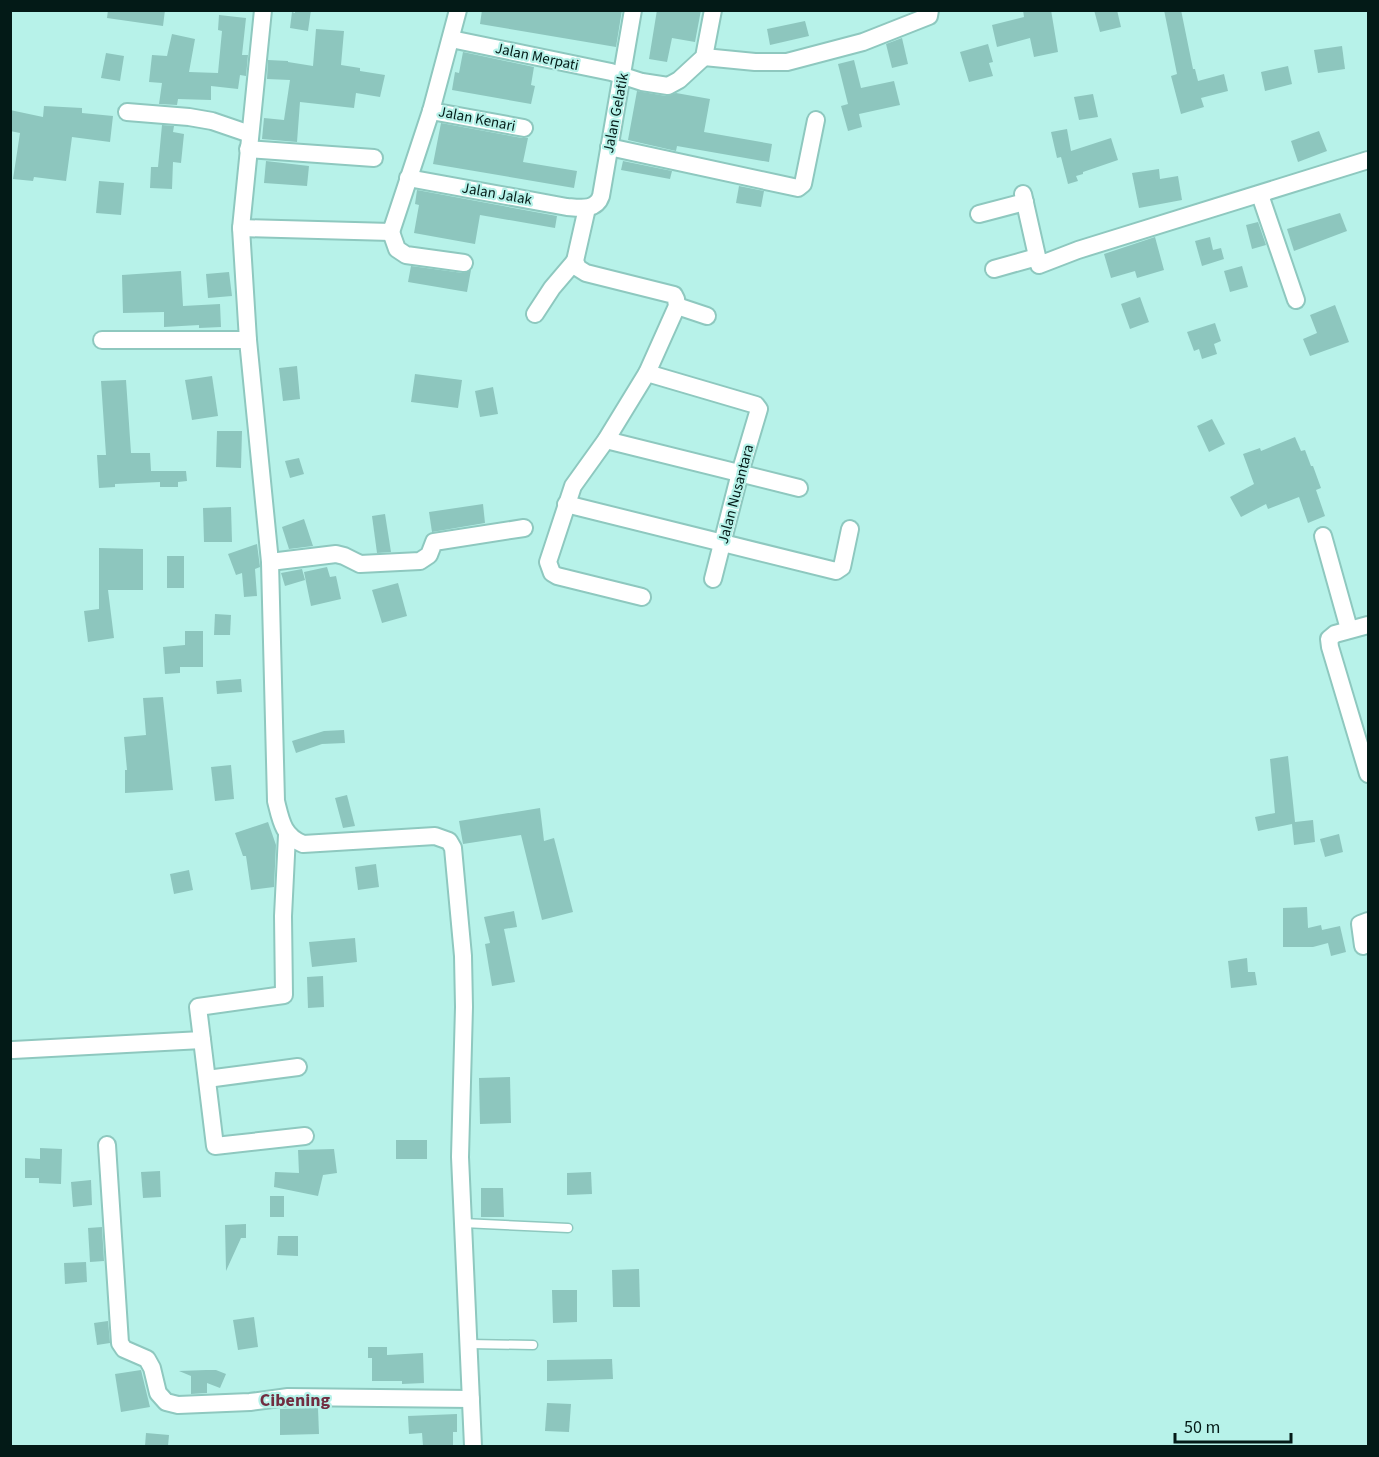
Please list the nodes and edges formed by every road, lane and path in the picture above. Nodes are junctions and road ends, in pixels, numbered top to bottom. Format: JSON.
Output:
{"nodes":[{"id":1,"x":263,"y":10,"type":"edge"},
{"id":2,"x":458,"y":10,"type":"edge"},
{"id":3,"x":633,"y":10,"type":"edge"},
{"id":4,"x":714,"y":10,"type":"edge"},
{"id":5,"x":930,"y":10,"type":"edge"},
{"id":6,"x":451,"y":39,"type":"junction"},
{"id":7,"x":704,"y":57,"type":"junction"},
{"id":8,"x":623,"y":76,"type":"junction"},
{"id":9,"x":431,"y":111,"type":"junction"},
{"id":10,"x":127,"y":112,"type":"dead end"},
{"id":11,"x":816,"y":120,"type":"dead end"},
{"id":12,"x":524,"y":128,"type":"dead end"},
{"id":13,"x":249,"y":141,"type":"junction"},
{"id":14,"x":609,"y":147,"type":"junction"},
{"id":15,"x":374,"y":158,"type":"dead end"},
{"id":16,"x":1368,"y":160,"type":"edge"},
{"id":17,"x":408,"y":178,"type":"junction"},
{"id":18,"x":1260,"y":195,"type":"junction"},
{"id":19,"x":587,"y":208,"type":"junction"},
{"id":20,"x":979,"y":214,"type":"dead end"},
{"id":21,"x":241,"y":228,"type":"junction"},
{"id":22,"x":391,"y":232,"type":"junction"},
{"id":23,"x":1037,"y":257,"type":"junction"},
{"id":24,"x":575,"y":261,"type":"junction"},
{"id":25,"x":464,"y":263,"type":"dead end"},
{"id":26,"x":994,"y":268,"type":"dead end"},
{"id":27,"x":1296,"y":300,"type":"dead end"},
{"id":28,"x":677,"y":306,"type":"junction"},
{"id":29,"x":535,"y":314,"type":"dead end"},
{"id":30,"x":707,"y":316,"type":"dead end"},
{"id":31,"x":102,"y":340,"type":"dead end"},
{"id":32,"x":248,"y":340,"type":"junction"},
{"id":33,"x":647,"y":373,"type":"junction"},
{"id":34,"x":606,"y":440,"type":"junction"},
{"id":35,"x":740,"y":473,"type":"junction"},
{"id":36,"x":798,"y":488,"type":"dead end"},
{"id":37,"x":566,"y":504,"type":"junction"},
{"id":38,"x":524,"y":528,"type":"dead end"},
{"id":39,"x":850,"y":529,"type":"dead end"},
{"id":40,"x":1323,"y":536,"type":"dead end"},
{"id":41,"x":722,"y":544,"type":"junction"},
{"id":42,"x":270,"y":562,"type":"junction"},
{"id":43,"x":713,"y":579,"type":"dead end"},
{"id":44,"x":642,"y":597,"type":"dead end"},
{"id":45,"x":1368,"y":625,"type":"edge"},
{"id":46,"x":1349,"y":629,"type":"junction"},
{"id":47,"x":1368,"y":774,"type":"edge"},
{"id":48,"x":287,"y":835,"type":"junction"},
{"id":49,"x":1368,"y":921,"type":"edge"},
{"id":50,"x":1363,"y":946,"type":"dead end"},
{"id":51,"x":202,"y":1040,"type":"junction"},
{"id":52,"x":13,"y":1050,"type":"dead end"},
{"id":53,"x":298,"y":1067,"type":"dead end"},
{"id":54,"x":207,"y":1079,"type":"junction"},
{"id":55,"x":305,"y":1136,"type":"dead end"},
{"id":56,"x":107,"y":1145,"type":"dead end"},
{"id":57,"x":463,"y":1223,"type":"junction"},
{"id":58,"x":568,"y":1228,"type":"dead end"},
{"id":59,"x":469,"y":1344,"type":"junction"},
{"id":60,"x":533,"y":1346,"type":"dead end"},
{"id":61,"x":471,"y":1399,"type":"junction"},
{"id":62,"x":473,"y":1446,"type":"edge"}],
"edges":[{"from":1,"to":13,"type":"street"},
{"from":2,"to":6,"type":"street"},
{"from":3,"to":8,"type":"street","name":"Jalan Gelatik"},
{"from":4,"to":7,"type":"street"},
{"from":5,"to":7,"type":"street"},
{"from":6,"to":8,"type":"street","name":"Jalan Merpati"},
{"from":6,"to":9,"type":"street"},
{"from":7,"to":8,"type":"street","name":"Jalan Merpati"},
{"from":8,"to":14,"type":"street","name":"Jalan Gelatik"},
{"from":9,"to":12,"type":"street","name":"Jalan Kenari"},
{"from":9,"to":17,"type":"street"},
{"from":10,"to":13,"type":"street"},
{"from":11,"to":14,"type":"street"},
{"from":13,"to":15,"type":"street"},
{"from":13,"to":21,"type":"street"},
{"from":14,"to":19,"type":"street","name":"Jalan Gelatik"},
{"from":16,"to":18,"type":"street"},
{"from":17,"to":19,"type":"street","name":"Jalan Jalak"},
{"from":17,"to":22,"type":"street"},
{"from":18,"to":23,"type":"street"},
{"from":18,"to":27,"type":"street"},
{"from":19,"to":24,"type":"street"},
{"from":20,"to":23,"type":"street"},
{"from":21,"to":22,"type":"street"},
{"from":21,"to":32,"type":"street"},
{"from":22,"to":25,"type":"street"},
{"from":23,"to":26,"type":"street"},
{"from":24,"to":28,"type":"street"},
{"from":24,"to":29,"type":"street"},
{"from":28,"to":30,"type":"street"},
{"from":28,"to":33,"type":"street"},
{"from":31,"to":32,"type":"street"},
{"from":32,"to":42,"type":"street"},
{"from":33,"to":34,"type":"street"},
{"from":33,"to":35,"type":"street","name":"Jalan Nusantara"},
{"from":34,"to":35,"type":"street"},
{"from":34,"to":37,"type":"street"},
{"from":35,"to":36,"type":"street"},
{"from":35,"to":41,"type":"street","name":"Jalan Nusantara"},
{"from":37,"to":41,"type":"street"},
{"from":37,"to":44,"type":"street"},
{"from":38,"to":42,"type":"street"},
{"from":39,"to":41,"type":"street"},
{"from":40,"to":46,"type":"street"},
{"from":41,"to":43,"type":"street","name":"Jalan Nusantara"},
{"from":42,"to":48,"type":"street"},
{"from":45,"to":46,"type":"street"},
{"from":46,"to":47,"type":"street"},
{"from":48,"to":51,"type":"street"},
{"from":48,"to":57,"type":"street"},
{"from":49,"to":50,"type":"street"},
{"from":51,"to":52,"type":"street"},
{"from":51,"to":54,"type":"street"},
{"from":53,"to":54,"type":"street"},
{"from":54,"to":55,"type":"street"},
{"from":56,"to":61,"type":"street"},
{"from":57,"to":58,"type":"lane"},
{"from":57,"to":59,"type":"street"},
{"from":59,"to":60,"type":"lane"},
{"from":59,"to":61,"type":"street"},
{"from":61,"to":62,"type":"street"}]}
